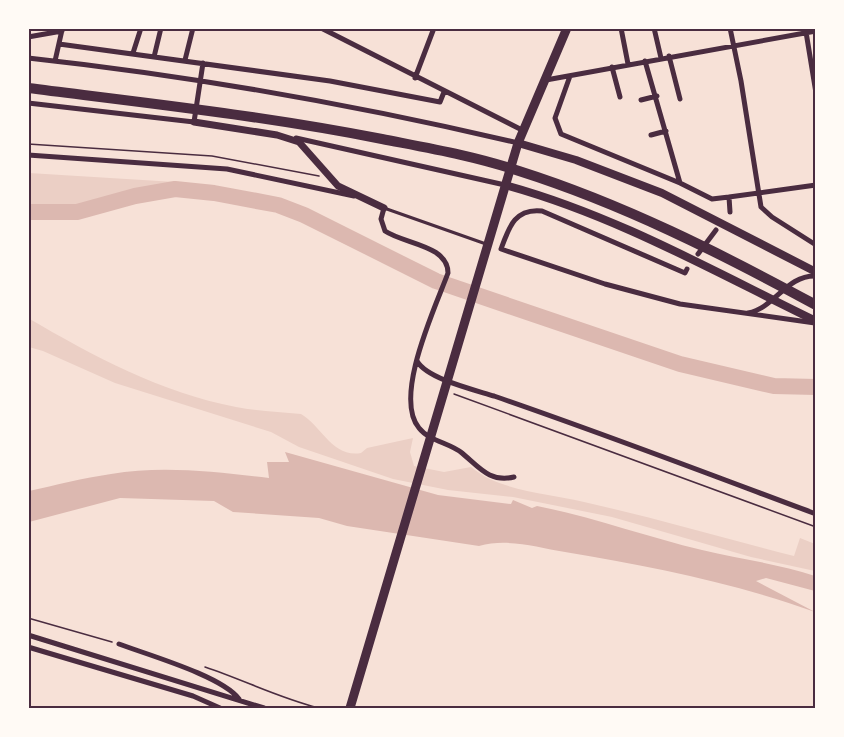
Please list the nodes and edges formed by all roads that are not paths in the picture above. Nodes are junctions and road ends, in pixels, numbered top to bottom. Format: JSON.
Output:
{"nodes":[{"id":1,"x":141,"y":28,"type":"edge"},
{"id":2,"x":161,"y":28,"type":"edge"},
{"id":3,"x":193,"y":28,"type":"edge"},
{"id":4,"x":321,"y":28,"type":"edge"},
{"id":5,"x":434,"y":28,"type":"edge"},
{"id":6,"x":567,"y":28,"type":"edge"},
{"id":7,"x":621,"y":28,"type":"edge"},
{"id":8,"x":654,"y":28,"type":"edge"},
{"id":9,"x":730,"y":28,"type":"edge"},
{"id":10,"x":62,"y":30,"type":"edge"},
{"id":11,"x":816,"y":31,"type":"edge"},
{"id":12,"x":806,"y":32,"type":"junction"},
{"id":13,"x":28,"y":37,"type":"edge"},
{"id":14,"x":59,"y":44,"type":"junction"},
{"id":15,"x":733,"y":44,"type":"junction"},
{"id":16,"x":133,"y":53,"type":"junction"},
{"id":17,"x":669,"y":56,"type":"junction"},
{"id":18,"x":154,"y":57,"type":"junction"},
{"id":19,"x":28,"y":58,"type":"edge"},
{"id":20,"x":661,"y":58,"type":"junction"},
{"id":21,"x":185,"y":60,"type":"junction"},
{"id":22,"x":55,"y":61,"type":"junction"},
{"id":23,"x":645,"y":61,"type":"junction"},
{"id":24,"x":203,"y":63,"type":"junction"},
{"id":25,"x":628,"y":64,"type":"junction"},
{"id":26,"x":612,"y":67,"type":"junction"},
{"id":27,"x":570,"y":76,"type":"junction"},
{"id":28,"x":416,"y":78,"type":"junction"},
{"id":29,"x":544,"y":80,"type":"junction"},
{"id":30,"x":200,"y":81,"type":"junction"},
{"id":31,"x":28,"y":88,"type":"edge"},
{"id":32,"x":444,"y":92,"type":"junction"},
{"id":33,"x":816,"y":93,"type":"edge"},
{"id":34,"x":657,"y":96,"type":"junction"},
{"id":35,"x":620,"y":97,"type":"dead end"},
{"id":36,"x":680,"y":99,"type":"dead end"},
{"id":37,"x":641,"y":100,"type":"dead end"},
{"id":38,"x":28,"y":103,"type":"edge"},
{"id":39,"x":194,"y":122,"type":"junction"},
{"id":40,"x":522,"y":130,"type":"junction"},
{"id":41,"x":666,"y":131,"type":"junction"},
{"id":42,"x":278,"y":135,"type":"junction"},
{"id":43,"x":651,"y":135,"type":"dead end"},
{"id":44,"x":518,"y":143,"type":"junction"},
{"id":45,"x":28,"y":155,"type":"edge"},
{"id":46,"x":680,"y":183,"type":"junction"},
{"id":47,"x":505,"y":185,"type":"junction"},
{"id":48,"x":816,"y":185,"type":"edge"},
{"id":49,"x":758,"y":194,"type":"junction"},
{"id":50,"x":358,"y":197,"type":"junction"},
{"id":51,"x":729,"y":197,"type":"junction"},
{"id":52,"x":384,"y":208,"type":"junction"},
{"id":53,"x":730,"y":212,"type":"dead end"},
{"id":54,"x":716,"y":230,"type":"dead end"},
{"id":55,"x":816,"y":246,"type":"edge"},
{"id":56,"x":486,"y":247,"type":"junction"},
{"id":57,"x":698,"y":254,"type":"dead end"},
{"id":58,"x":687,"y":269,"type":"dead end"},
{"id":59,"x":816,"y":274,"type":"edge"},
{"id":60,"x":772,"y":300,"type":"junction"},
{"id":61,"x":816,"y":305,"type":"edge"},
{"id":62,"x":740,"y":314,"type":"junction"},
{"id":63,"x":816,"y":322,"type":"edge"},
{"id":64,"x":417,"y":361,"type":"junction"},
{"id":65,"x":514,"y":477,"type":"dead end"},
{"id":66,"x":816,"y":514,"type":"edge"},
{"id":67,"x":28,"y":636,"type":"edge"},
{"id":68,"x":119,"y":644,"type":"dead end"},
{"id":69,"x":28,"y":647,"type":"edge"},
{"id":70,"x":240,"y":700,"type":"junction"},
{"id":71,"x":220,"y":708,"type":"edge"},
{"id":72,"x":264,"y":708,"type":"edge"},
{"id":73,"x":350,"y":708,"type":"edge"}],
"edges":[{"from":1,"to":16,"type":"street"},
{"from":2,"to":18,"type":"street"},
{"from":3,"to":21,"type":"street"},
{"from":4,"to":28,"type":"street"},
{"from":5,"to":28,"type":"street"},
{"from":6,"to":29,"type":"main road"},
{"from":7,"to":25,"type":"street"},
{"from":8,"to":20,"type":"street"},
{"from":9,"to":15,"type":"street"},
{"from":10,"to":13,"type":"street"},
{"from":10,"to":14,"type":"street"},
{"from":11,"to":12,"type":"street"},
{"from":12,"to":15,"type":"street"},
{"from":12,"to":33,"type":"street"},
{"from":14,"to":16,"type":"street"},
{"from":14,"to":22,"type":"street"},
{"from":15,"to":17,"type":"street"},
{"from":15,"to":49,"type":"street"},
{"from":16,"to":18,"type":"street"},
{"from":17,"to":20,"type":"street"},
{"from":17,"to":36,"type":"street"},
{"from":18,"to":21,"type":"street"},
{"from":19,"to":22,"type":"street"},
{"from":20,"to":23,"type":"street"},
{"from":21,"to":24,"type":"street"},
{"from":22,"to":30,"type":"street"},
{"from":23,"to":25,"type":"street"},
{"from":23,"to":34,"type":"street"},
{"from":24,"to":30,"type":"street"},
{"from":24,"to":32,"type":"street"},
{"from":25,"to":26,"type":"street"},
{"from":26,"to":27,"type":"street"},
{"from":26,"to":35,"type":"street"},
{"from":27,"to":29,"type":"street"},
{"from":27,"to":46,"type":"street"},
{"from":28,"to":32,"type":"street"},
{"from":29,"to":40,"type":"main road"},
{"from":30,"to":39,"type":"street"},
{"from":30,"to":44,"type":"street"},
{"from":31,"to":61,"type":"highway"},
{"from":32,"to":40,"type":"street"},
{"from":34,"to":37,"type":"street"},
{"from":34,"to":41,"type":"street"},
{"from":38,"to":39,"type":"street"},
{"from":39,"to":42,"type":"street"},
{"from":40,"to":44,"type":"main road"},
{"from":41,"to":43,"type":"street"},
{"from":41,"to":46,"type":"street"},
{"from":42,"to":47,"type":"street"},
{"from":42,"to":50,"type":"street"},
{"from":44,"to":47,"type":"main road"},
{"from":44,"to":59,"type":"main road"},
{"from":45,"to":50,"type":"street"},
{"from":46,"to":51,"type":"street"},
{"from":47,"to":56,"type":"main road"},
{"from":47,"to":60,"type":"main road"},
{"from":48,"to":49,"type":"street"},
{"from":49,"to":51,"type":"street"},
{"from":49,"to":55,"type":"street"},
{"from":50,"to":52,"type":"street"},
{"from":51,"to":53,"type":"street"},
{"from":52,"to":56,"type":"lane"},
{"from":52,"to":64,"type":"street"},
{"from":54,"to":57,"type":"street"},
{"from":56,"to":73,"type":"main road"},
{"from":58,"to":62,"type":"street"},
{"from":59,"to":60,"type":"street"},
{"from":60,"to":62,"type":"street"},
{"from":60,"to":63,"type":"main road"},
{"from":62,"to":63,"type":"street"},
{"from":64,"to":65,"type":"street"},
{"from":64,"to":66,"type":"street"},
{"from":67,"to":70,"type":"street"},
{"from":68,"to":70,"type":"street"},
{"from":69,"to":71,"type":"street"},
{"from":70,"to":72,"type":"street"}]}
